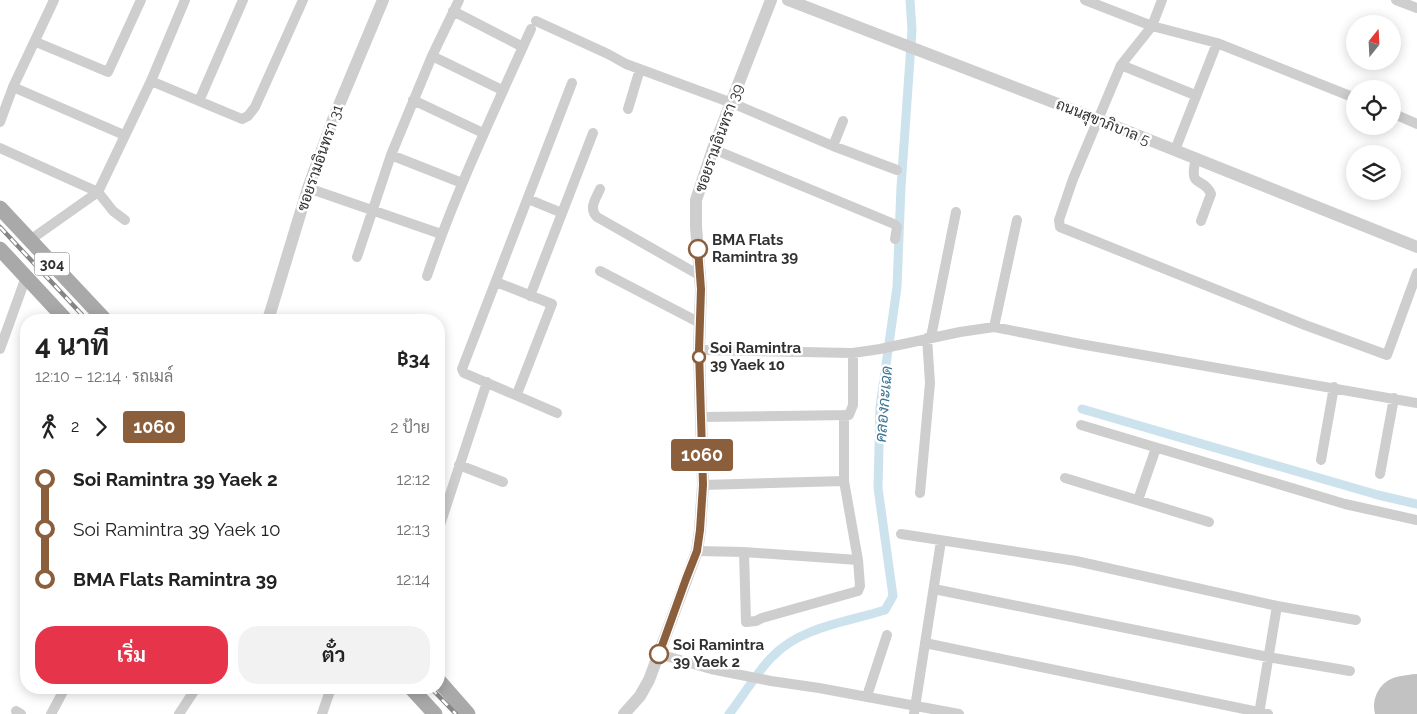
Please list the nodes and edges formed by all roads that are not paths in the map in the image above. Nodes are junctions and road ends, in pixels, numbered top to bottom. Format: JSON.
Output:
{"nodes":[{"id":1,"x":54,"y":0,"type":"edge"},
{"id":2,"x":141,"y":0,"type":"edge"},
{"id":3,"x":185,"y":0,"type":"edge"},
{"id":4,"x":243,"y":0,"type":"edge"},
{"id":5,"x":303,"y":0,"type":"edge"},
{"id":6,"x":383,"y":0,"type":"edge"},
{"id":7,"x":459,"y":0,"type":"edge"},
{"id":8,"x":771,"y":0,"type":"edge"},
{"id":9,"x":788,"y":0,"type":"edge"},
{"id":10,"x":1162,"y":0,"type":"edge"},
{"id":11,"x":1396,"y":0,"type":"edge"},
{"id":12,"x":1090,"y":1,"type":"edge"},
{"id":13,"x":1417,"y":8,"type":"edge"},
{"id":14,"x":453,"y":11,"type":"junction"},
{"id":15,"x":1152,"y":26,"type":"junction"},
{"id":16,"x":36,"y":42,"type":"junction"},
{"id":17,"x":1217,"y":43,"type":"junction"},
{"id":18,"x":523,"y":47,"type":"junction"},
{"id":19,"x":432,"y":56,"type":"junction"},
{"id":20,"x":1121,"y":65,"type":"junction"},
{"id":21,"x":640,"y":70,"type":"junction"},
{"id":22,"x":151,"y":81,"type":"junction"},
{"id":23,"x":572,"y":82,"type":"dead end"},
{"id":24,"x":14,"y":87,"type":"junction"},
{"id":25,"x":502,"y":90,"type":"junction"},
{"id":26,"x":1346,"y":94,"type":"edge"},
{"id":27,"x":1196,"y":95,"type":"junction"},
{"id":28,"x":413,"y":100,"type":"junction"},
{"id":29,"x":199,"y":101,"type":"junction"},
{"id":30,"x":732,"y":103,"type":"junction"},
{"id":31,"x":628,"y":109,"type":"dead end"},
{"id":32,"x":1401,"y":117,"type":"edge"},
{"id":33,"x":1097,"y":118,"type":"junction"},
{"id":34,"x":843,"y":120,"type":"dead end"},
{"id":35,"x":0,"y":122,"type":"edge"},
{"id":36,"x":1417,"y":124,"type":"edge"},
{"id":37,"x":483,"y":132,"type":"junction"},
{"id":38,"x":593,"y":133,"type":"dead end"},
{"id":39,"x":124,"y":135,"type":"junction"},
{"id":40,"x":833,"y":146,"type":"junction"},
{"id":41,"x":0,"y":148,"type":"edge"},
{"id":42,"x":713,"y":149,"type":"junction"},
{"id":43,"x":1174,"y":150,"type":"junction"},
{"id":44,"x":391,"y":155,"type":"junction"},
{"id":45,"x":1196,"y":158,"type":"junction"},
{"id":46,"x":897,"y":170,"type":"dead end"},
{"id":47,"x":462,"y":183,"type":"junction"},
{"id":48,"x":308,"y":188,"type":"junction"},
{"id":49,"x":600,"y":189,"type":"dead end"},
{"id":50,"x":98,"y":192,"type":"junction"},
{"id":51,"x":528,"y":199,"type":"junction"},
{"id":52,"x":0,"y":208,"type":"edge"},
{"id":53,"x":372,"y":211,"type":"junction"},
{"id":54,"x":956,"y":212,"type":"dead end"},
{"id":55,"x":562,"y":213,"type":"junction"},
{"id":56,"x":125,"y":220,"type":"dead end"},
{"id":57,"x":1017,"y":220,"type":"dead end"},
{"id":58,"x":1201,"y":221,"type":"dead end"},
{"id":59,"x":441,"y":234,"type":"junction"},
{"id":60,"x":895,"y":239,"type":"dead end"},
{"id":61,"x":30,"y":240,"type":"junction"},
{"id":62,"x":1417,"y":248,"type":"edge"},
{"id":63,"x":0,"y":249,"type":"edge"},
{"id":64,"x":357,"y":257,"type":"dead end"},
{"id":65,"x":600,"y":271,"type":"dead end"},
{"id":66,"x":1417,"y":273,"type":"edge"},
{"id":67,"x":699,"y":275,"type":"junction"},
{"id":68,"x":427,"y":276,"type":"dead end"},
{"id":69,"x":26,"y":277,"type":"junction"},
{"id":70,"x":496,"y":282,"type":"junction"},
{"id":71,"x":530,"y":296,"type":"junction"},
{"id":72,"x":60,"y":314,"type":"edge"},
{"id":73,"x":99,"y":314,"type":"edge"},
{"id":74,"x":270,"y":314,"type":"edge"},
{"id":75,"x":700,"y":323,"type":"junction"},
{"id":76,"x":994,"y":327,"type":"junction"},
{"id":77,"x":929,"y":338,"type":"junction"},
{"id":78,"x":0,"y":349,"type":"edge"},
{"id":79,"x":699,"y":350,"type":"junction"},
{"id":80,"x":853,"y":352,"type":"junction"},
{"id":81,"x":487,"y":382,"type":"junction"},
{"id":82,"x":1334,"y":387,"type":"junction"},
{"id":83,"x":517,"y":394,"type":"junction"},
{"id":84,"x":1394,"y":398,"type":"junction"},
{"id":85,"x":1417,"y":403,"type":"edge"},
{"id":86,"x":557,"y":412,"type":"dead end"},
{"id":87,"x":844,"y":415,"type":"junction"},
{"id":88,"x":700,"y":417,"type":"junction"},
{"id":89,"x":1082,"y":425,"type":"dead end"},
{"id":90,"x":1156,"y":448,"type":"junction"},
{"id":91,"x":1321,"y":460,"type":"dead end"},
{"id":92,"x":459,"y":465,"type":"junction"},
{"id":93,"x":1380,"y":474,"type":"dead end"},
{"id":94,"x":1065,"y":478,"type":"dead end"},
{"id":95,"x":844,"y":481,"type":"junction"},
{"id":96,"x":503,"y":482,"type":"dead end"},
{"id":97,"x":703,"y":485,"type":"junction"},
{"id":98,"x":920,"y":493,"type":"dead end"},
{"id":99,"x":1138,"y":500,"type":"junction"},
{"id":100,"x":445,"y":503,"type":"edge"},
{"id":101,"x":1417,"y":520,"type":"edge"},
{"id":102,"x":1209,"y":522,"type":"dead end"},
{"id":103,"x":901,"y":534,"type":"dead end"},
{"id":104,"x":941,"y":540,"type":"junction"},
{"id":105,"x":697,"y":551,"type":"junction"},
{"id":106,"x":744,"y":552,"type":"junction"},
{"id":107,"x":858,"y":560,"type":"junction"},
{"id":108,"x":934,"y":589,"type":"junction"},
{"id":109,"x":1277,"y":606,"type":"junction"},
{"id":110,"x":1356,"y":620,"type":"dead end"},
{"id":111,"x":887,"y":635,"type":"dead end"},
{"id":112,"x":925,"y":643,"type":"junction"},
{"id":113,"x":659,"y":654,"type":"junction"},
{"id":114,"x":1268,"y":657,"type":"junction"},
{"id":115,"x":1350,"y":670,"type":"dead end"},
{"id":116,"x":445,"y":688,"type":"edge"},
{"id":117,"x":62,"y":694,"type":"edge"},
{"id":118,"x":192,"y":694,"type":"edge"},
{"id":119,"x":329,"y":694,"type":"edge"},
{"id":120,"x":417,"y":694,"type":"edge"},
{"id":121,"x":867,"y":696,"type":"junction"},
{"id":122,"x":915,"y":710,"type":"edge"},
{"id":123,"x":51,"y":714,"type":"edge"},
{"id":124,"x":178,"y":714,"type":"edge"},
{"id":125,"x":322,"y":714,"type":"edge"},
{"id":126,"x":435,"y":714,"type":"edge"},
{"id":127,"x":468,"y":714,"type":"edge"},
{"id":128,"x":624,"y":714,"type":"edge"},
{"id":129,"x":959,"y":714,"type":"edge"},
{"id":130,"x":1262,"y":714,"type":"edge"}],
"edges":[{"from":1,"to":16,"type":"street"},
{"from":2,"to":16,"type":"street"},
{"from":3,"to":22,"type":"street"},
{"from":4,"to":29,"type":"street"},
{"from":5,"to":29,"type":"street"},
{"from":6,"to":48,"type":"street","name":"ซอยรามอินทรา 31"},
{"from":7,"to":14,"type":"street"},
{"from":8,"to":30,"type":"street","name":"ซอยรามอินทรา 39"},
{"from":9,"to":33,"type":"street","name":"ถนนสุขาภิบาล 5"},
{"from":10,"to":15,"type":"street"},
{"from":11,"to":13,"type":"street"},
{"from":12,"to":15,"type":"street"},
{"from":14,"to":18,"type":"street"},
{"from":14,"to":19,"type":"street"},
{"from":15,"to":17,"type":"street"},
{"from":15,"to":20,"type":"street"},
{"from":16,"to":24,"type":"street"},
{"from":17,"to":26,"type":"street"},
{"from":17,"to":27,"type":"street"},
{"from":18,"to":21,"type":"street"},
{"from":18,"to":25,"type":"street"},
{"from":19,"to":25,"type":"street"},
{"from":19,"to":28,"type":"street"},
{"from":20,"to":27,"type":"street"},
{"from":20,"to":33,"type":"street"},
{"from":21,"to":30,"type":"street"},
{"from":21,"to":31,"type":"street"},
{"from":22,"to":29,"type":"street"},
{"from":22,"to":39,"type":"street"},
{"from":23,"to":51,"type":"street"},
{"from":24,"to":35,"type":"street"},
{"from":24,"to":39,"type":"street"},
{"from":25,"to":37,"type":"street"},
{"from":27,"to":43,"type":"street"},
{"from":28,"to":37,"type":"street"},
{"from":28,"to":44,"type":"street"},
{"from":30,"to":40,"type":"street"},
{"from":30,"to":42,"type":"street","name":"ซอยรามอินทรา 39"},
{"from":32,"to":36,"type":"street"},
{"from":33,"to":43,"type":"street","name":"ถนนสุขาภิบาล 5"},
{"from":33,"to":66,"type":"street"},
{"from":34,"to":40,"type":"street"},
{"from":37,"to":47,"type":"street"},
{"from":38,"to":55,"type":"street"},
{"from":39,"to":50,"type":"street"},
{"from":40,"to":46,"type":"street"},
{"from":41,"to":50,"type":"street"},
{"from":42,"to":60,"type":"street"},
{"from":42,"to":67,"type":"street","name":"ซอยรามอินทรา 39"},
{"from":43,"to":45,"type":"street","name":"ถนนสุขาภิบาล 5"},
{"from":44,"to":47,"type":"street"},
{"from":44,"to":53,"type":"street"},
{"from":45,"to":58,"type":"street"},
{"from":45,"to":62,"type":"street","name":"ถนนสุขาภิบาล 5"},
{"from":47,"to":59,"type":"street"},
{"from":48,"to":53,"type":"street"},
{"from":48,"to":74,"type":"street","name":"ซอยรามอินทรา 31"},
{"from":49,"to":67,"type":"street"},
{"from":50,"to":56,"type":"street"},
{"from":50,"to":61,"type":"street"},
{"from":51,"to":55,"type":"street"},
{"from":51,"to":70,"type":"street"},
{"from":52,"to":61,"type":"main road","number":"304"},
{"from":53,"to":59,"type":"street"},
{"from":53,"to":64,"type":"street"},
{"from":54,"to":77,"type":"street"},
{"from":55,"to":71,"type":"street"},
{"from":57,"to":76,"type":"street"},
{"from":59,"to":68,"type":"street"},
{"from":61,"to":73,"type":"main road","number":"304"},
{"from":63,"to":69,"type":"main road","number":"304"},
{"from":65,"to":75,"type":"street"},
{"from":67,"to":75,"type":"street","name":"ซอยรามอินทรา 39"},
{"from":69,"to":72,"type":"main road","number":"304"},
{"from":69,"to":78,"type":"street"},
{"from":70,"to":71,"type":"street"},
{"from":70,"to":81,"type":"street"},
{"from":71,"to":83,"type":"street"},
{"from":75,"to":79,"type":"street","name":"ซอยรามอินทรา 39"},
{"from":76,"to":77,"type":"street"},
{"from":76,"to":82,"type":"street"},
{"from":77,"to":80,"type":"street"},
{"from":77,"to":98,"type":"street"},
{"from":79,"to":80,"type":"street"},
{"from":79,"to":88,"type":"street","name":"ซอยรามอินทรา 39"},
{"from":80,"to":87,"type":"street"},
{"from":81,"to":83,"type":"street"},
{"from":81,"to":92,"type":"street"},
{"from":82,"to":84,"type":"street"},
{"from":82,"to":91,"type":"street"},
{"from":83,"to":86,"type":"street"},
{"from":84,"to":85,"type":"street"},
{"from":84,"to":93,"type":"street"},
{"from":87,"to":88,"type":"street"},
{"from":87,"to":95,"type":"street"},
{"from":88,"to":97,"type":"street","name":"ซอยรามอินทรา 39"},
{"from":89,"to":90,"type":"street"},
{"from":90,"to":99,"type":"street"},
{"from":90,"to":101,"type":"street"},
{"from":92,"to":96,"type":"street"},
{"from":92,"to":100,"type":"street"},
{"from":94,"to":99,"type":"street"},
{"from":95,"to":97,"type":"street"},
{"from":95,"to":107,"type":"street"},
{"from":97,"to":105,"type":"street","name":"ซอยรามอินทรา 39"},
{"from":99,"to":102,"type":"street"},
{"from":103,"to":104,"type":"street"},
{"from":104,"to":108,"type":"street"},
{"from":104,"to":109,"type":"street"},
{"from":105,"to":106,"type":"street"},
{"from":105,"to":113,"type":"street","name":"ซอยรามอินทรา 39"},
{"from":106,"to":107,"type":"street"},
{"from":106,"to":107,"type":"street"},
{"from":108,"to":112,"type":"street"},
{"from":108,"to":114,"type":"street"},
{"from":109,"to":110,"type":"street"},
{"from":109,"to":114,"type":"street"},
{"from":111,"to":121,"type":"street"},
{"from":112,"to":122,"type":"street"},
{"from":112,"to":130,"type":"street"},
{"from":113,"to":121,"type":"street"},
{"from":113,"to":128,"type":"street","name":"ซอยรามอินทรา 39"},
{"from":114,"to":115,"type":"street"},
{"from":114,"to":130,"type":"street"},
{"from":116,"to":127,"type":"main road"},
{"from":117,"to":123,"type":"street"},
{"from":118,"to":124,"type":"street"},
{"from":119,"to":125,"type":"street"},
{"from":120,"to":126,"type":"main road"},
{"from":121,"to":122,"type":"street"},
{"from":122,"to":129,"type":"street"}]}
